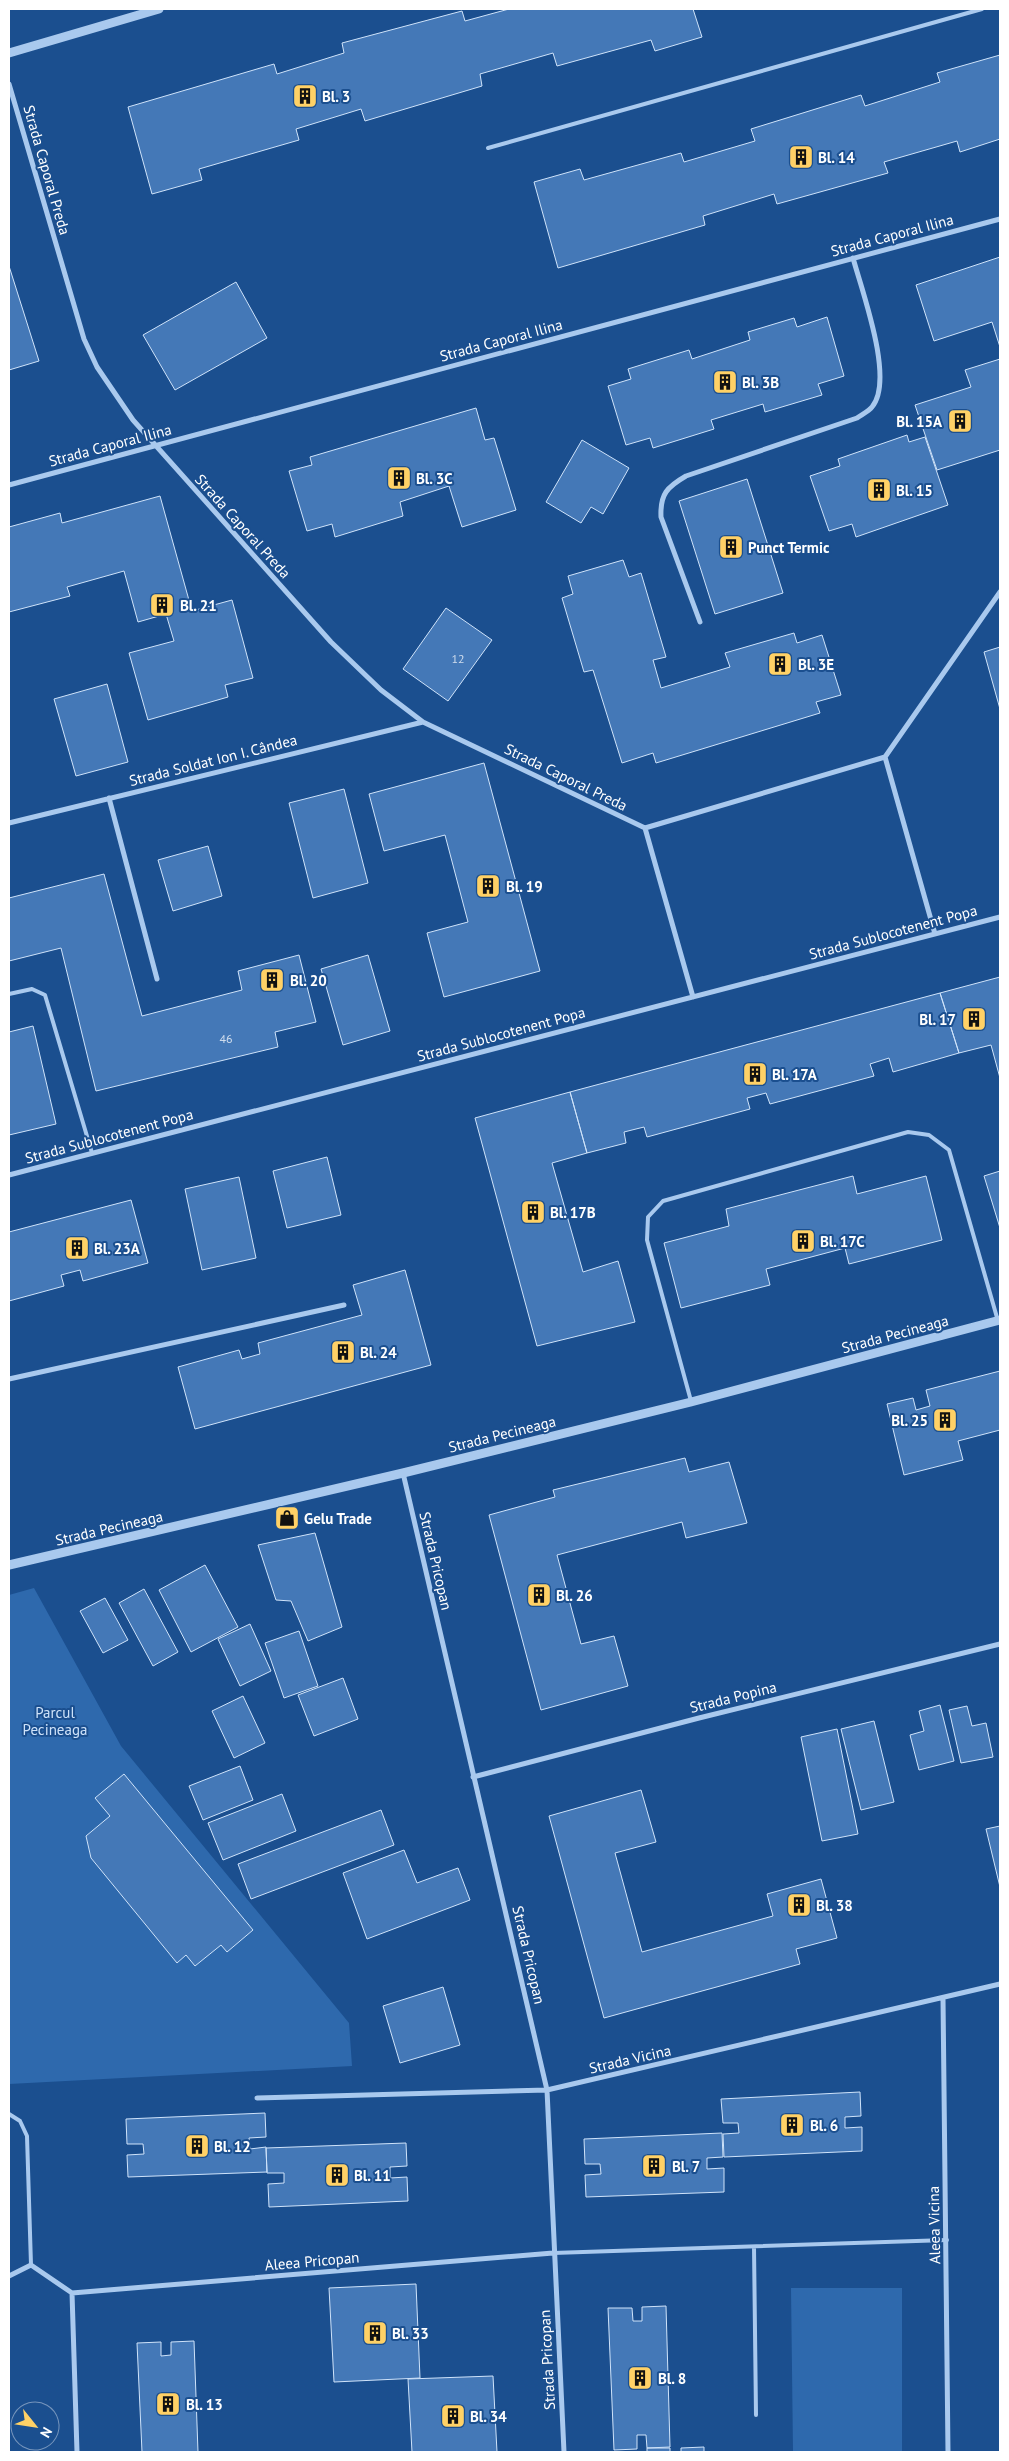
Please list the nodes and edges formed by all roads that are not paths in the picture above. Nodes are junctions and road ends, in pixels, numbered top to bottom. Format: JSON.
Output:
{"nodes":[{"id":1,"x":159,"y":9,"type":"edge"},
{"id":2,"x":982,"y":9,"type":"edge"},
{"id":3,"x":9,"y":53,"type":"edge"},
{"id":4,"x":9,"y":84,"type":"edge"},
{"id":5,"x":488,"y":148,"type":"dead end"},
{"id":6,"x":1000,"y":219,"type":"edge"},
{"id":7,"x":853,"y":258,"type":"junction"},
{"id":8,"x":156,"y":446,"type":"junction"},
{"id":9,"x":9,"y":485,"type":"edge"},
{"id":10,"x":1000,"y":592,"type":"edge"},
{"id":11,"x":700,"y":622,"type":"dead end"},
{"id":12,"x":423,"y":722,"type":"junction"},
{"id":13,"x":885,"y":757,"type":"junction"},
{"id":14,"x":109,"y":798,"type":"junction"},
{"id":15,"x":9,"y":823,"type":"edge"},
{"id":16,"x":645,"y":828,"type":"junction"},
{"id":17,"x":1000,"y":917,"type":"edge"},
{"id":18,"x":935,"y":934,"type":"junction"},
{"id":19,"x":157,"y":979,"type":"dead end"},
{"id":20,"x":9,"y":994,"type":"edge"},
{"id":21,"x":693,"y":997,"type":"junction"},
{"id":22,"x":92,"y":1153,"type":"junction"},
{"id":23,"x":9,"y":1175,"type":"edge"},
{"id":24,"x":344,"y":1305,"type":"dead end"},
{"id":25,"x":999,"y":1320,"type":"edge"},
{"id":26,"x":9,"y":1378,"type":"edge"},
{"id":27,"x":691,"y":1402,"type":"junction"},
{"id":28,"x":403,"y":1473,"type":"junction"},
{"id":29,"x":9,"y":1565,"type":"edge"},
{"id":30,"x":1000,"y":1644,"type":"edge"},
{"id":31,"x":474,"y":1777,"type":"junction"},
{"id":32,"x":1000,"y":1984,"type":"edge"},
{"id":33,"x":943,"y":1998,"type":"junction"},
{"id":34,"x":547,"y":2090,"type":"junction"},
{"id":35,"x":257,"y":2098,"type":"dead end"},
{"id":36,"x":9,"y":2114,"type":"edge"},
{"id":37,"x":947,"y":2240,"type":"junction"},
{"id":38,"x":754,"y":2247,"type":"junction"},
{"id":39,"x":554,"y":2254,"type":"junction"},
{"id":40,"x":31,"y":2265,"type":"junction"},
{"id":41,"x":9,"y":2276,"type":"edge"},
{"id":42,"x":72,"y":2294,"type":"junction"},
{"id":43,"x":756,"y":2414,"type":"dead end"},
{"id":44,"x":77,"y":2452,"type":"edge"},
{"id":45,"x":564,"y":2452,"type":"edge"},
{"id":46,"x":948,"y":2452,"type":"edge"}],
"edges":[{"from":1,"to":3,"type":"street"},
{"from":2,"to":5,"type":"lane"},
{"from":4,"to":8,"type":"street","name":"Strada Caporal Preda"},
{"from":6,"to":7,"type":"street","name":"Strada Caporal Ilina"},
{"from":7,"to":8,"type":"street","name":"Strada Caporal Ilina"},
{"from":7,"to":11,"type":"street"},
{"from":8,"to":9,"type":"street","name":"Strada Caporal Ilina"},
{"from":8,"to":12,"type":"street","name":"Strada Caporal Preda"},
{"from":10,"to":13,"type":"street"},
{"from":12,"to":14,"type":"street","name":"Strada Soldat Ion I. Cândea"},
{"from":12,"to":16,"type":"street","name":"Strada Caporal Preda"},
{"from":13,"to":16,"type":"street"},
{"from":13,"to":18,"type":"street"},
{"from":14,"to":15,"type":"street","name":"Strada Soldat Ion I. Cândea"},
{"from":14,"to":19,"type":"street"},
{"from":16,"to":21,"type":"street"},
{"from":17,"to":18,"type":"street","name":"Strada Sublocotenent Popa"},
{"from":18,"to":21,"type":"street","name":"Strada Sublocotenent Popa"},
{"from":20,"to":22,"type":"lane"},
{"from":21,"to":22,"type":"street","name":"Strada Sublocotenent Popa"},
{"from":22,"to":23,"type":"street","name":"Strada Sublocotenent Popa"},
{"from":24,"to":26,"type":"street"},
{"from":25,"to":27,"type":"street","name":"Strada Pecineaga"},
{"from":25,"to":27,"type":"lane"},
{"from":27,"to":28,"type":"street","name":"Strada Pecineaga"},
{"from":28,"to":29,"type":"street","name":"Strada Pecineaga"},
{"from":28,"to":31,"type":"street","name":"Strada Pricopan"},
{"from":30,"to":31,"type":"street","name":"Strada Popina"},
{"from":31,"to":34,"type":"street","name":"Strada Pricopan"},
{"from":32,"to":33,"type":"street","name":"Strada Vicina"},
{"from":33,"to":34,"type":"street","name":"Strada Vicina"},
{"from":33,"to":37,"type":"street","name":"Aleea Vicina"},
{"from":34,"to":35,"type":"street","name":"Strada Vicina"},
{"from":34,"to":39,"type":"street","name":"Strada Pricopan"},
{"from":36,"to":40,"type":"lane"},
{"from":37,"to":38,"type":"lane"},
{"from":37,"to":46,"type":"street","name":"Aleea Vicina"},
{"from":38,"to":39,"type":"lane"},
{"from":38,"to":43,"type":"lane"},
{"from":39,"to":42,"type":"street","name":"Aleea Pricopan"},
{"from":39,"to":45,"type":"street","name":"Strada Pricopan"},
{"from":40,"to":41,"type":"street"},
{"from":40,"to":42,"type":"street"},
{"from":42,"to":44,"type":"street"}]}
